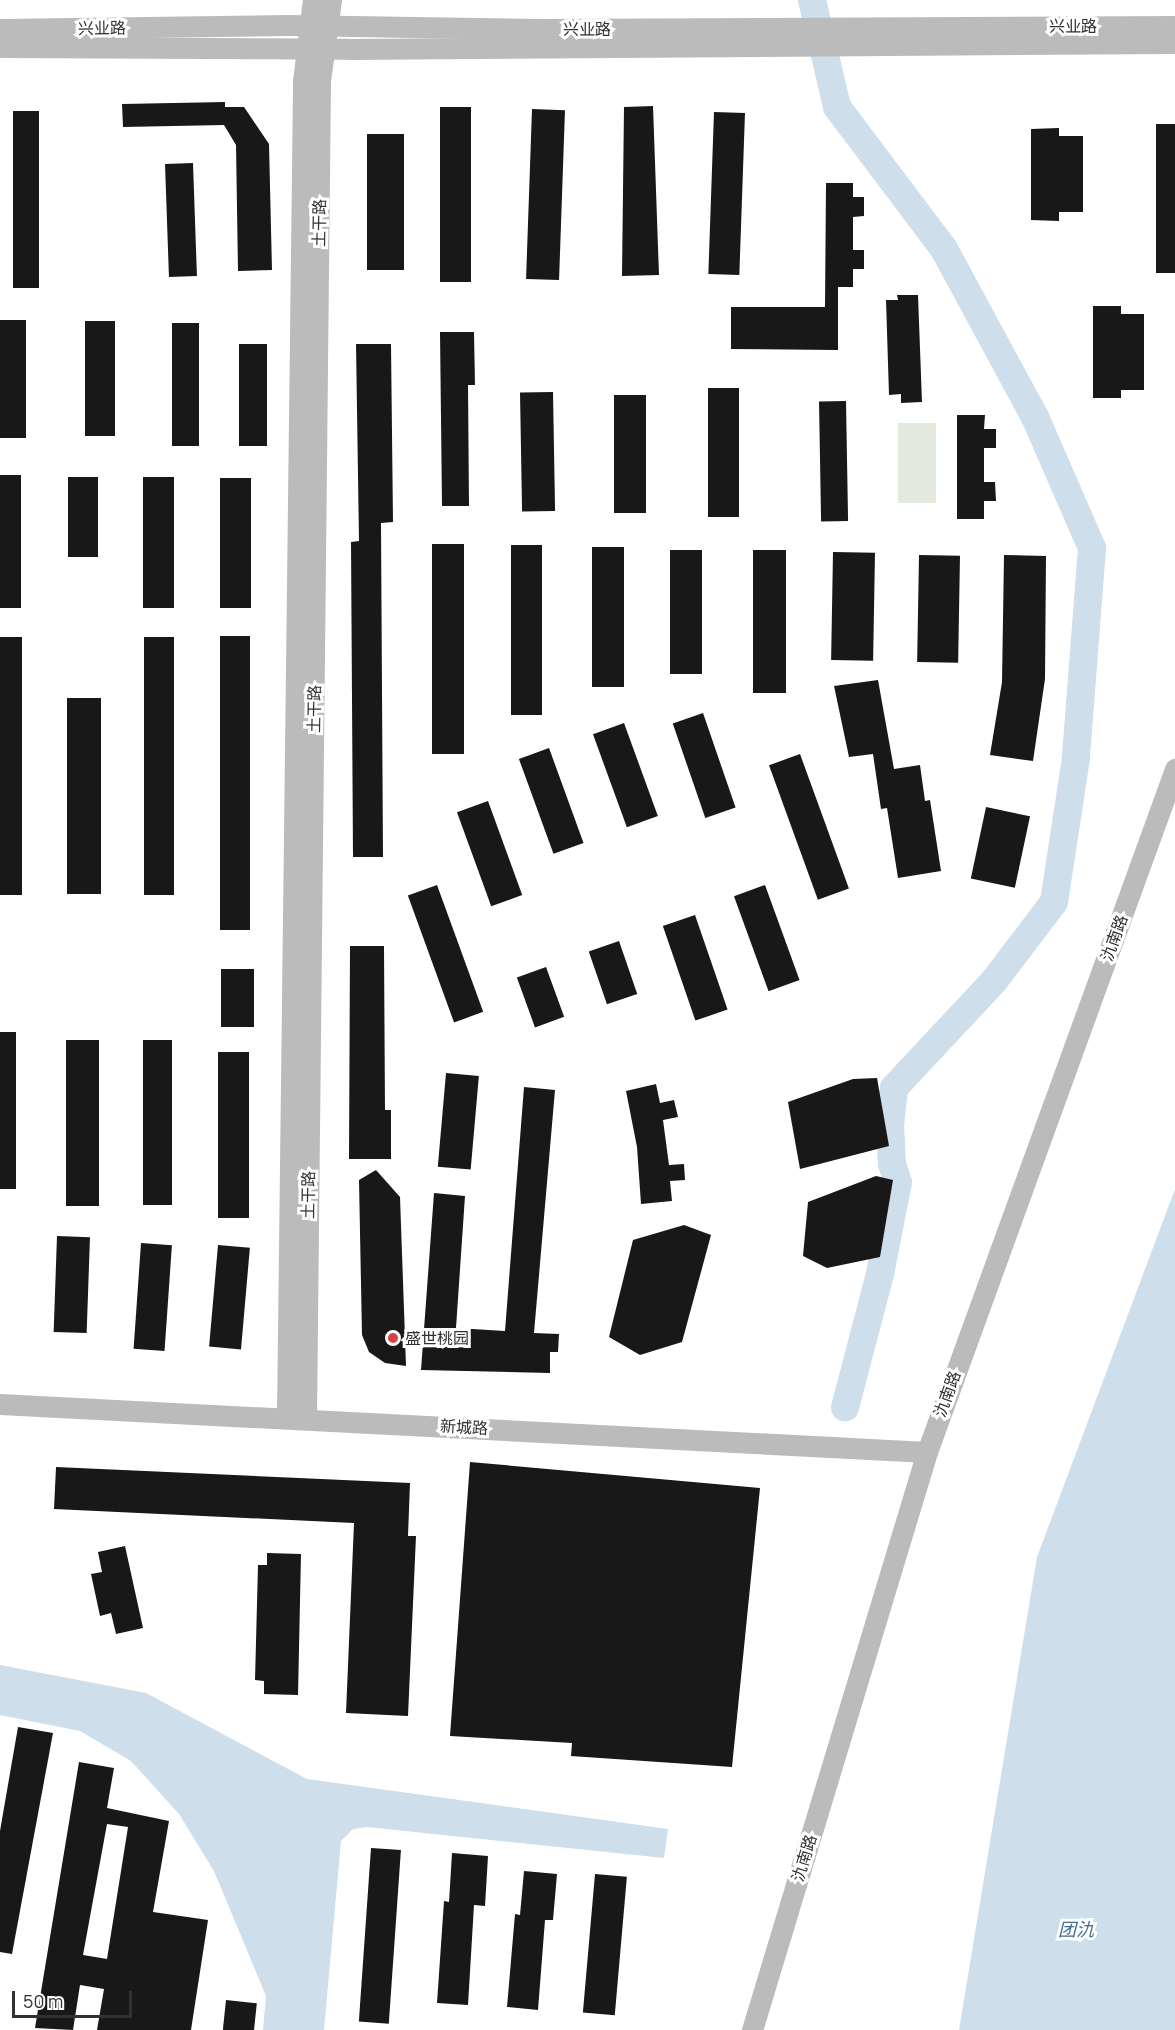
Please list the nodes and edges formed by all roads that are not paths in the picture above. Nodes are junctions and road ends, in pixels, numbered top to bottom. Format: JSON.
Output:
{"nodes":[{"id":1,"x":313,"y":0,"type":"edge"},
{"id":2,"x":331,"y":0,"type":"edge"},
{"id":3,"x":318,"y":26,"type":"junction"},
{"id":4,"x":1175,"y":26,"type":"edge"},
{"id":5,"x":0,"y":29,"type":"edge"},
{"id":6,"x":839,"y":35,"type":"junction"},
{"id":7,"x":1175,"y":44,"type":"edge"},
{"id":8,"x":0,"y":47,"type":"edge"},
{"id":9,"x":315,"y":48,"type":"junction"},
{"id":10,"x":1175,"y":769,"type":"edge"},
{"id":11,"x":0,"y":1404,"type":"edge"},
{"id":12,"x":297,"y":1417,"type":"junction"},
{"id":13,"x":927,"y":1452,"type":"junction"},
{"id":14,"x":752,"y":2030,"type":"edge"}],
"edges":[{"from":1,"to":3,"type":"street","name":"土干路"},
{"from":2,"to":3,"type":"street","name":"土干路"},
{"from":3,"to":5,"type":"street","name":"兴业路"},
{"from":3,"to":6,"type":"street","name":"兴业路"},
{"from":3,"to":9,"type":"street","name":"土干路"},
{"from":4,"to":6,"type":"street","name":"兴业路"},
{"from":6,"to":7,"type":"street","name":"兴业路"},
{"from":6,"to":9,"type":"street","name":"兴业路"},
{"from":8,"to":9,"type":"street","name":"兴业路"},
{"from":9,"to":12,"type":"street","name":"土干路"},
{"from":10,"to":13,"type":"street","name":"氿南路"},
{"from":11,"to":12,"type":"street","name":"新城路"},
{"from":12,"to":13,"type":"street","name":"新城路"},
{"from":13,"to":14,"type":"street","name":"氿南路"}]}
